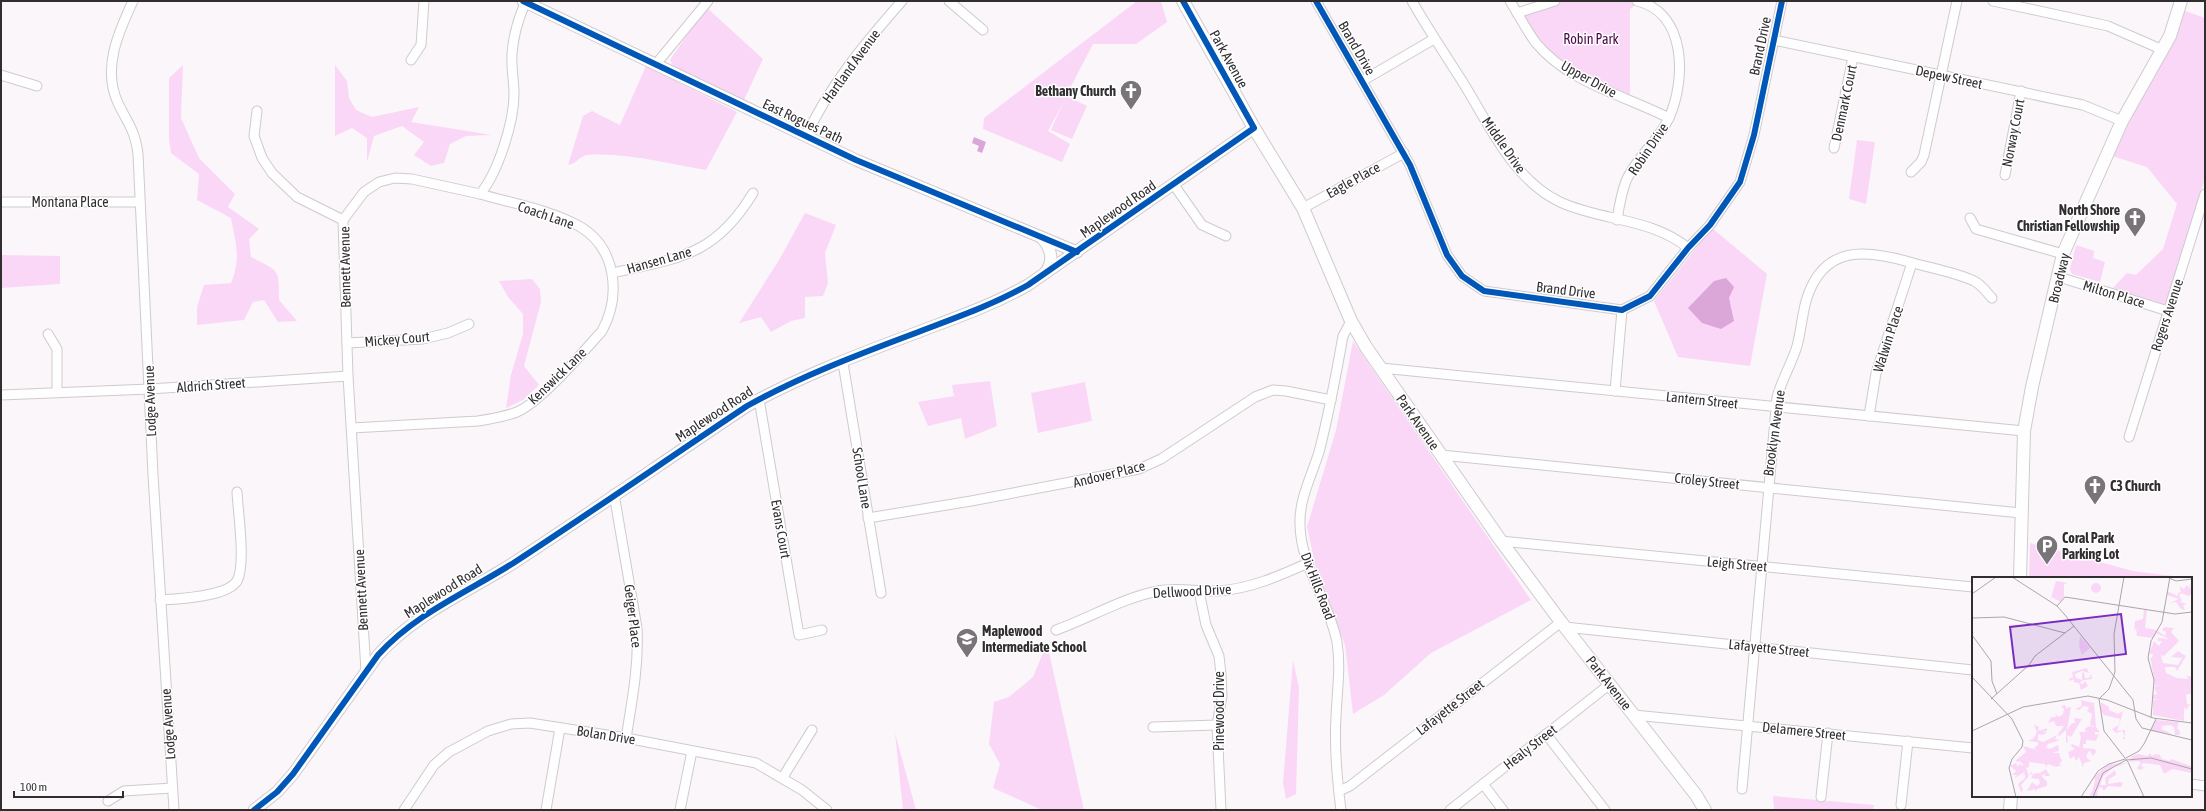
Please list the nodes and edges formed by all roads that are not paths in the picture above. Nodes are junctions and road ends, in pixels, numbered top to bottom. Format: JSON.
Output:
{"nodes":[{"id":1,"x":133,"y":1,"type":"edge"},
{"id":2,"x":424,"y":1,"type":"edge"},
{"id":3,"x":525,"y":1,"type":"edge"},
{"id":4,"x":708,"y":1,"type":"edge"},
{"id":5,"x":902,"y":1,"type":"edge"},
{"id":6,"x":949,"y":1,"type":"edge"},
{"id":7,"x":1183,"y":1,"type":"edge"},
{"id":8,"x":1316,"y":1,"type":"edge"},
{"id":9,"x":1412,"y":1,"type":"edge"},
{"id":10,"x":1510,"y":1,"type":"edge"},
{"id":11,"x":1555,"y":1,"type":"edge"},
{"id":12,"x":1637,"y":1,"type":"edge"},
{"id":13,"x":1782,"y":1,"type":"edge"},
{"id":14,"x":1956,"y":1,"type":"edge"},
{"id":15,"x":1993,"y":1,"type":"edge"},
{"id":16,"x":2181,"y":1,"type":"edge"},
{"id":17,"x":1517,"y":13,"type":"junction"},
{"id":18,"x":983,"y":30,"type":"dead end"},
{"id":19,"x":1434,"y":39,"type":"junction"},
{"id":20,"x":1774,"y":40,"type":"junction"},
{"id":21,"x":2163,"y":50,"type":"junction"},
{"id":22,"x":1853,"y":57,"type":"junction"},
{"id":23,"x":411,"y":60,"type":"dead end"},
{"id":24,"x":656,"y":64,"type":"junction"},
{"id":25,"x":1,"y":75,"type":"edge"},
{"id":26,"x":1942,"y":75,"type":"junction"},
{"id":27,"x":1362,"y":81,"type":"junction"},
{"id":28,"x":37,"y":86,"type":"dead end"},
{"id":29,"x":2022,"y":91,"type":"junction"},
{"id":30,"x":257,"y":111,"type":"dead end"},
{"id":31,"x":1668,"y":118,"type":"junction"},
{"id":32,"x":2122,"y":121,"type":"junction"},
{"id":33,"x":1254,"y":128,"type":"junction"},
{"id":34,"x":806,"y":136,"type":"junction"},
{"id":35,"x":1834,"y":148,"type":"dead end"},
{"id":36,"x":1404,"y":153,"type":"junction"},
{"id":37,"x":1911,"y":172,"type":"dead end"},
{"id":38,"x":2005,"y":174,"type":"dead end"},
{"id":39,"x":1174,"y":185,"type":"junction"},
{"id":40,"x":753,"y":193,"type":"dead end"},
{"id":41,"x":480,"y":194,"type":"junction"},
{"id":42,"x":2205,"y":194,"type":"edge"},
{"id":43,"x":1,"y":202,"type":"edge"},
{"id":44,"x":140,"y":202,"type":"junction"},
{"id":45,"x":1304,"y":208,"type":"junction"},
{"id":46,"x":1970,"y":218,"type":"dead end"},
{"id":47,"x":343,"y":220,"type":"junction"},
{"id":48,"x":1617,"y":220,"type":"junction"},
{"id":49,"x":1226,"y":236,"type":"dead end"},
{"id":50,"x":1041,"y":237,"type":"junction"},
{"id":51,"x":1688,"y":248,"type":"junction"},
{"id":52,"x":1077,"y":252,"type":"junction"},
{"id":53,"x":2064,"y":254,"type":"junction"},
{"id":54,"x":1912,"y":263,"type":"junction"},
{"id":55,"x":613,"y":274,"type":"junction"},
{"id":56,"x":1042,"y":276,"type":"junction"},
{"id":57,"x":2059,"y":277,"type":"junction"},
{"id":58,"x":1992,"y":298,"type":"dead end"},
{"id":59,"x":1622,"y":310,"type":"junction"},
{"id":60,"x":2168,"y":310,"type":"junction"},
{"id":61,"x":1351,"y":321,"type":"junction"},
{"id":62,"x":469,"y":324,"type":"dead end"},
{"id":63,"x":48,"y":334,"type":"dead end"},
{"id":64,"x":347,"y":343,"type":"junction"},
{"id":65,"x":843,"y":363,"type":"junction"},
{"id":66,"x":1381,"y":368,"type":"junction"},
{"id":67,"x":348,"y":376,"type":"junction"},
{"id":68,"x":150,"y":389,"type":"junction"},
{"id":69,"x":1615,"y":391,"type":"junction"},
{"id":70,"x":57,"y":392,"type":"junction"},
{"id":71,"x":1,"y":395,"type":"edge"},
{"id":72,"x":759,"y":399,"type":"junction"},
{"id":73,"x":1331,"y":400,"type":"junction"},
{"id":74,"x":1775,"y":407,"type":"junction"},
{"id":75,"x":1869,"y":416,"type":"junction"},
{"id":76,"x":352,"y":428,"type":"junction"},
{"id":77,"x":2024,"y":431,"type":"junction"},
{"id":78,"x":2129,"y":437,"type":"dead end"},
{"id":79,"x":1441,"y":455,"type":"junction"},
{"id":80,"x":1767,"y":487,"type":"junction"},
{"id":81,"x":237,"y":492,"type":"dead end"},
{"id":82,"x":614,"y":494,"type":"junction"},
{"id":83,"x":2021,"y":513,"type":"junction"},
{"id":84,"x":868,"y":518,"type":"junction"},
{"id":85,"x":1501,"y":541,"type":"junction"},
{"id":86,"x":1308,"y":563,"type":"junction"},
{"id":87,"x":1761,"y":566,"type":"junction"},
{"id":88,"x":2020,"y":577,"type":"edge"},
{"id":89,"x":1972,"y":587,"type":"edge"},
{"id":90,"x":1199,"y":591,"type":"junction"},
{"id":91,"x":881,"y":593,"type":"dead end"},
{"id":92,"x":160,"y":600,"type":"junction"},
{"id":93,"x":1563,"y":624,"type":"junction"},
{"id":94,"x":822,"y":630,"type":"dead end"},
{"id":95,"x":1056,"y":630,"type":"dead end"},
{"id":96,"x":1755,"y":647,"type":"junction"},
{"id":97,"x":1972,"y":670,"type":"edge"},
{"id":98,"x":366,"y":671,"type":"junction"},
{"id":99,"x":1610,"y":684,"type":"junction"},
{"id":100,"x":1634,"y":715,"type":"junction"},
{"id":101,"x":1217,"y":725,"type":"junction"},
{"id":102,"x":1748,"y":725,"type":"junction"},
{"id":103,"x":1154,"y":727,"type":"dead end"},
{"id":104,"x":560,"y":728,"type":"junction"},
{"id":105,"x":812,"y":730,"type":"dead end"},
{"id":106,"x":1828,"y":733,"type":"junction"},
{"id":107,"x":1546,"y":734,"type":"junction"},
{"id":108,"x":626,"y":738,"type":"junction"},
{"id":109,"x":1908,"y":741,"type":"junction"},
{"id":110,"x":1972,"y":748,"type":"edge"},
{"id":111,"x":692,"y":751,"type":"junction"},
{"id":112,"x":783,"y":777,"type":"junction"},
{"id":113,"x":1483,"y":784,"type":"junction"},
{"id":114,"x":2192,"y":784,"type":"edge"},
{"id":115,"x":2205,"y":786,"type":"edge"},
{"id":116,"x":172,"y":788,"type":"junction"},
{"id":117,"x":1742,"y":789,"type":"dead end"},
{"id":118,"x":1339,"y":791,"type":"junction"},
{"id":119,"x":1821,"y":797,"type":"dead end"},
{"id":120,"x":2011,"y":797,"type":"edge"},
{"id":121,"x":108,"y":801,"type":"dead end"},
{"id":122,"x":1901,"y":805,"type":"dead end"},
{"id":123,"x":174,"y":810,"type":"edge"},
{"id":124,"x":254,"y":810,"type":"edge"},
{"id":125,"x":404,"y":810,"type":"edge"},
{"id":126,"x":546,"y":810,"type":"edge"},
{"id":127,"x":680,"y":810,"type":"edge"},
{"id":128,"x":827,"y":810,"type":"edge"},
{"id":129,"x":1221,"y":810,"type":"edge"},
{"id":130,"x":1342,"y":810,"type":"edge"},
{"id":131,"x":1450,"y":810,"type":"edge"},
{"id":132,"x":1503,"y":810,"type":"edge"},
{"id":133,"x":1605,"y":810,"type":"edge"},
{"id":134,"x":1705,"y":810,"type":"edge"},
{"id":135,"x":2010,"y":810,"type":"edge"}],
"edges":[{"from":1,"to":44,"type":"street","name":"Lodge Avenue"},
{"from":2,"to":23,"type":"street"},
{"from":3,"to":24,"type":"street","name":"East Rogues Path"},
{"from":3,"to":41,"type":"street"},
{"from":4,"to":24,"type":"street"},
{"from":5,"to":34,"type":"street","name":"Hartland Avenue"},
{"from":6,"to":18,"type":"street"},
{"from":7,"to":33,"type":"main road","name":"Park Avenue"},
{"from":8,"to":27,"type":"street","name":"Brand Drive"},
{"from":9,"to":19,"type":"street","name":"Middle Drive"},
{"from":10,"to":17,"type":"street","name":"Upper Drive"},
{"from":11,"to":17,"type":"street"},
{"from":12,"to":31,"type":"street","name":"Robin Drive"},
{"from":13,"to":20,"type":"street","name":"Brand Drive"},
{"from":14,"to":26,"type":"street"},
{"from":15,"to":21,"type":"street"},
{"from":16,"to":21,"type":"main road","name":"Broadway"},
{"from":17,"to":31,"type":"street","name":"Upper Drive"},
{"from":19,"to":27,"type":"street"},
{"from":19,"to":48,"type":"street","name":"Middle Drive"},
{"from":20,"to":22,"type":"street","name":"Depew Street"},
{"from":20,"to":51,"type":"street","name":"Brand Drive"},
{"from":21,"to":32,"type":"main road","name":"Broadway"},
{"from":22,"to":26,"type":"street","name":"Depew Street"},
{"from":22,"to":35,"type":"street","name":"Denmark Court"},
{"from":24,"to":34,"type":"street","name":"East Rogues Path"},
{"from":25,"to":28,"type":"street"},
{"from":26,"to":29,"type":"street","name":"Depew Street"},
{"from":26,"to":37,"type":"street"},
{"from":27,"to":36,"type":"street","name":"Brand Drive"},
{"from":29,"to":32,"type":"street","name":"Depew Street"},
{"from":29,"to":38,"type":"street","name":"Norway Court"},
{"from":30,"to":47,"type":"street"},
{"from":31,"to":48,"type":"street","name":"Robin Drive"},
{"from":32,"to":53,"type":"main road","name":"Broadway"},
{"from":33,"to":39,"type":"street","name":"Maplewood Road"},
{"from":33,"to":45,"type":"main road","name":"Park Avenue"},
{"from":34,"to":50,"type":"street","name":"East Rogues Path"},
{"from":36,"to":45,"type":"street","name":"Eagle Place"},
{"from":36,"to":59,"type":"street","name":"Brand Drive"},
{"from":39,"to":49,"type":"street"},
{"from":39,"to":52,"type":"street","name":"Maplewood Road"},
{"from":40,"to":55,"type":"street","name":"Hansen Lane"},
{"from":41,"to":47,"type":"street","name":"Bennett Avenue"},
{"from":41,"to":55,"type":"street","name":"Coach Lane"},
{"from":42,"to":60,"type":"street","name":"Rogers Avenue"},
{"from":43,"to":44,"type":"street","name":"Montana Place"},
{"from":44,"to":68,"type":"street","name":"Lodge Avenue"},
{"from":45,"to":61,"type":"main road","name":"Park Avenue"},
{"from":46,"to":53,"type":"street"},
{"from":47,"to":64,"type":"street","name":"Bennett Avenue"},
{"from":48,"to":51,"type":"street","name":"Middle Drive"},
{"from":50,"to":52,"type":"street","name":"East Rogues Path"},
{"from":50,"to":56,"type":"street"},
{"from":51,"to":59,"type":"street","name":"Brand Drive"},
{"from":52,"to":56,"type":"street","name":"Maplewood Road"},
{"from":53,"to":57,"type":"main road","name":"Broadway"},
{"from":54,"to":58,"type":"street","name":"Brooklyn Avenue"},
{"from":54,"to":74,"type":"street","name":"Brooklyn Avenue"},
{"from":54,"to":75,"type":"street","name":"Walwin Place"},
{"from":55,"to":76,"type":"street","name":"Kenswick Lane"},
{"from":56,"to":65,"type":"street","name":"Maplewood Road"},
{"from":57,"to":60,"type":"street","name":"Milton Place"},
{"from":57,"to":77,"type":"main road","name":"Broadway"},
{"from":59,"to":69,"type":"street"},
{"from":60,"to":78,"type":"street","name":"Rogers Avenue"},
{"from":61,"to":66,"type":"main road","name":"Park Avenue"},
{"from":61,"to":73,"type":"street","name":"Dix Hills Road"},
{"from":62,"to":64,"type":"street","name":"Mickey Court"},
{"from":63,"to":70,"type":"street"},
{"from":64,"to":67,"type":"street","name":"Bennett Avenue"},
{"from":65,"to":72,"type":"street","name":"Maplewood Road"},
{"from":65,"to":84,"type":"street","name":"School Lane"},
{"from":66,"to":69,"type":"street","name":"Lantern Street"},
{"from":66,"to":79,"type":"main road","name":"Park Avenue"},
{"from":67,"to":68,"type":"street","name":"Aldrich Street"},
{"from":67,"to":76,"type":"street","name":"Bennett Avenue"},
{"from":68,"to":70,"type":"street","name":"Aldrich Street"},
{"from":68,"to":92,"type":"street","name":"Lodge Avenue"},
{"from":69,"to":74,"type":"street","name":"Lantern Street"},
{"from":70,"to":71,"type":"street","name":"Aldrich Street"},
{"from":72,"to":82,"type":"street","name":"Maplewood Road"},
{"from":72,"to":94,"type":"street","name":"Evans Court"},
{"from":73,"to":84,"type":"street","name":"Andover Place"},
{"from":73,"to":86,"type":"street","name":"Dix Hills Road"},
{"from":74,"to":75,"type":"street","name":"Lantern Street"},
{"from":74,"to":80,"type":"street","name":"Brooklyn Avenue"},
{"from":75,"to":77,"type":"street","name":"Lantern Street"},
{"from":76,"to":98,"type":"street","name":"Bennett Avenue"},
{"from":77,"to":83,"type":"main road","name":"Broadway"},
{"from":79,"to":80,"type":"street","name":"Croley Street"},
{"from":79,"to":85,"type":"main road","name":"Park Avenue"},
{"from":80,"to":83,"type":"street","name":"Croley Street"},
{"from":80,"to":87,"type":"street","name":"Brooklyn Avenue"},
{"from":81,"to":92,"type":"street"},
{"from":82,"to":98,"type":"street","name":"Maplewood Road"},
{"from":82,"to":108,"type":"street","name":"Geiger Place"},
{"from":83,"to":88,"type":"main road","name":"Broadway"},
{"from":84,"to":91,"type":"street","name":"School Lane"},
{"from":85,"to":87,"type":"street","name":"Leigh Street"},
{"from":85,"to":93,"type":"main road","name":"Park Avenue"},
{"from":86,"to":90,"type":"street","name":"Dellwood Drive"},
{"from":86,"to":118,"type":"street","name":"Dix Hills Road"},
{"from":87,"to":89,"type":"street","name":"Leigh Street"},
{"from":87,"to":96,"type":"street","name":"Brooklyn Avenue"},
{"from":90,"to":95,"type":"street","name":"Dellwood Drive"},
{"from":90,"to":101,"type":"street","name":"Pinewood Drive"},
{"from":92,"to":116,"type":"street","name":"Lodge Avenue"},
{"from":93,"to":96,"type":"street","name":"Lafayette Street"},
{"from":93,"to":99,"type":"main road","name":"Park Avenue"},
{"from":93,"to":118,"type":"street","name":"Lafayette Street"},
{"from":96,"to":97,"type":"street","name":"Lafayette Street"},
{"from":96,"to":102,"type":"street","name":"Brooklyn Avenue"},
{"from":98,"to":124,"type":"street","name":"Maplewood Road"},
{"from":99,"to":100,"type":"main road","name":"Park Avenue"},
{"from":99,"to":107,"type":"street","name":"Healy Street"},
{"from":100,"to":102,"type":"street","name":"Delamere Street"},
{"from":100,"to":134,"type":"main road","name":"Park Avenue"},
{"from":101,"to":103,"type":"street"},
{"from":101,"to":129,"type":"street","name":"Pinewood Drive"},
{"from":102,"to":106,"type":"street","name":"Delamere Street"},
{"from":102,"to":117,"type":"street","name":"Brooklyn Avenue"},
{"from":104,"to":108,"type":"street","name":"Bolan Drive"},
{"from":104,"to":125,"type":"street","name":"Bolan Drive"},
{"from":104,"to":126,"type":"street"},
{"from":105,"to":112,"type":"street"},
{"from":106,"to":109,"type":"street","name":"Delamere Street"},
{"from":106,"to":119,"type":"street"},
{"from":107,"to":113,"type":"street","name":"Healy Street"},
{"from":107,"to":133,"type":"street"},
{"from":108,"to":111,"type":"street","name":"Bolan Drive"},
{"from":109,"to":110,"type":"street","name":"Delamere Street"},
{"from":109,"to":122,"type":"street"},
{"from":111,"to":112,"type":"street","name":"Bolan Drive"},
{"from":111,"to":127,"type":"street"},
{"from":112,"to":128,"type":"street","name":"Bolan Drive"},
{"from":113,"to":131,"type":"street","name":"Healy Street"},
{"from":113,"to":132,"type":"street"},
{"from":114,"to":115,"type":"street"},
{"from":116,"to":121,"type":"street"},
{"from":116,"to":123,"type":"street","name":"Lodge Avenue"},
{"from":118,"to":130,"type":"street","name":"Dix Hills Road"},
{"from":120,"to":135,"type":"main road"}]}
